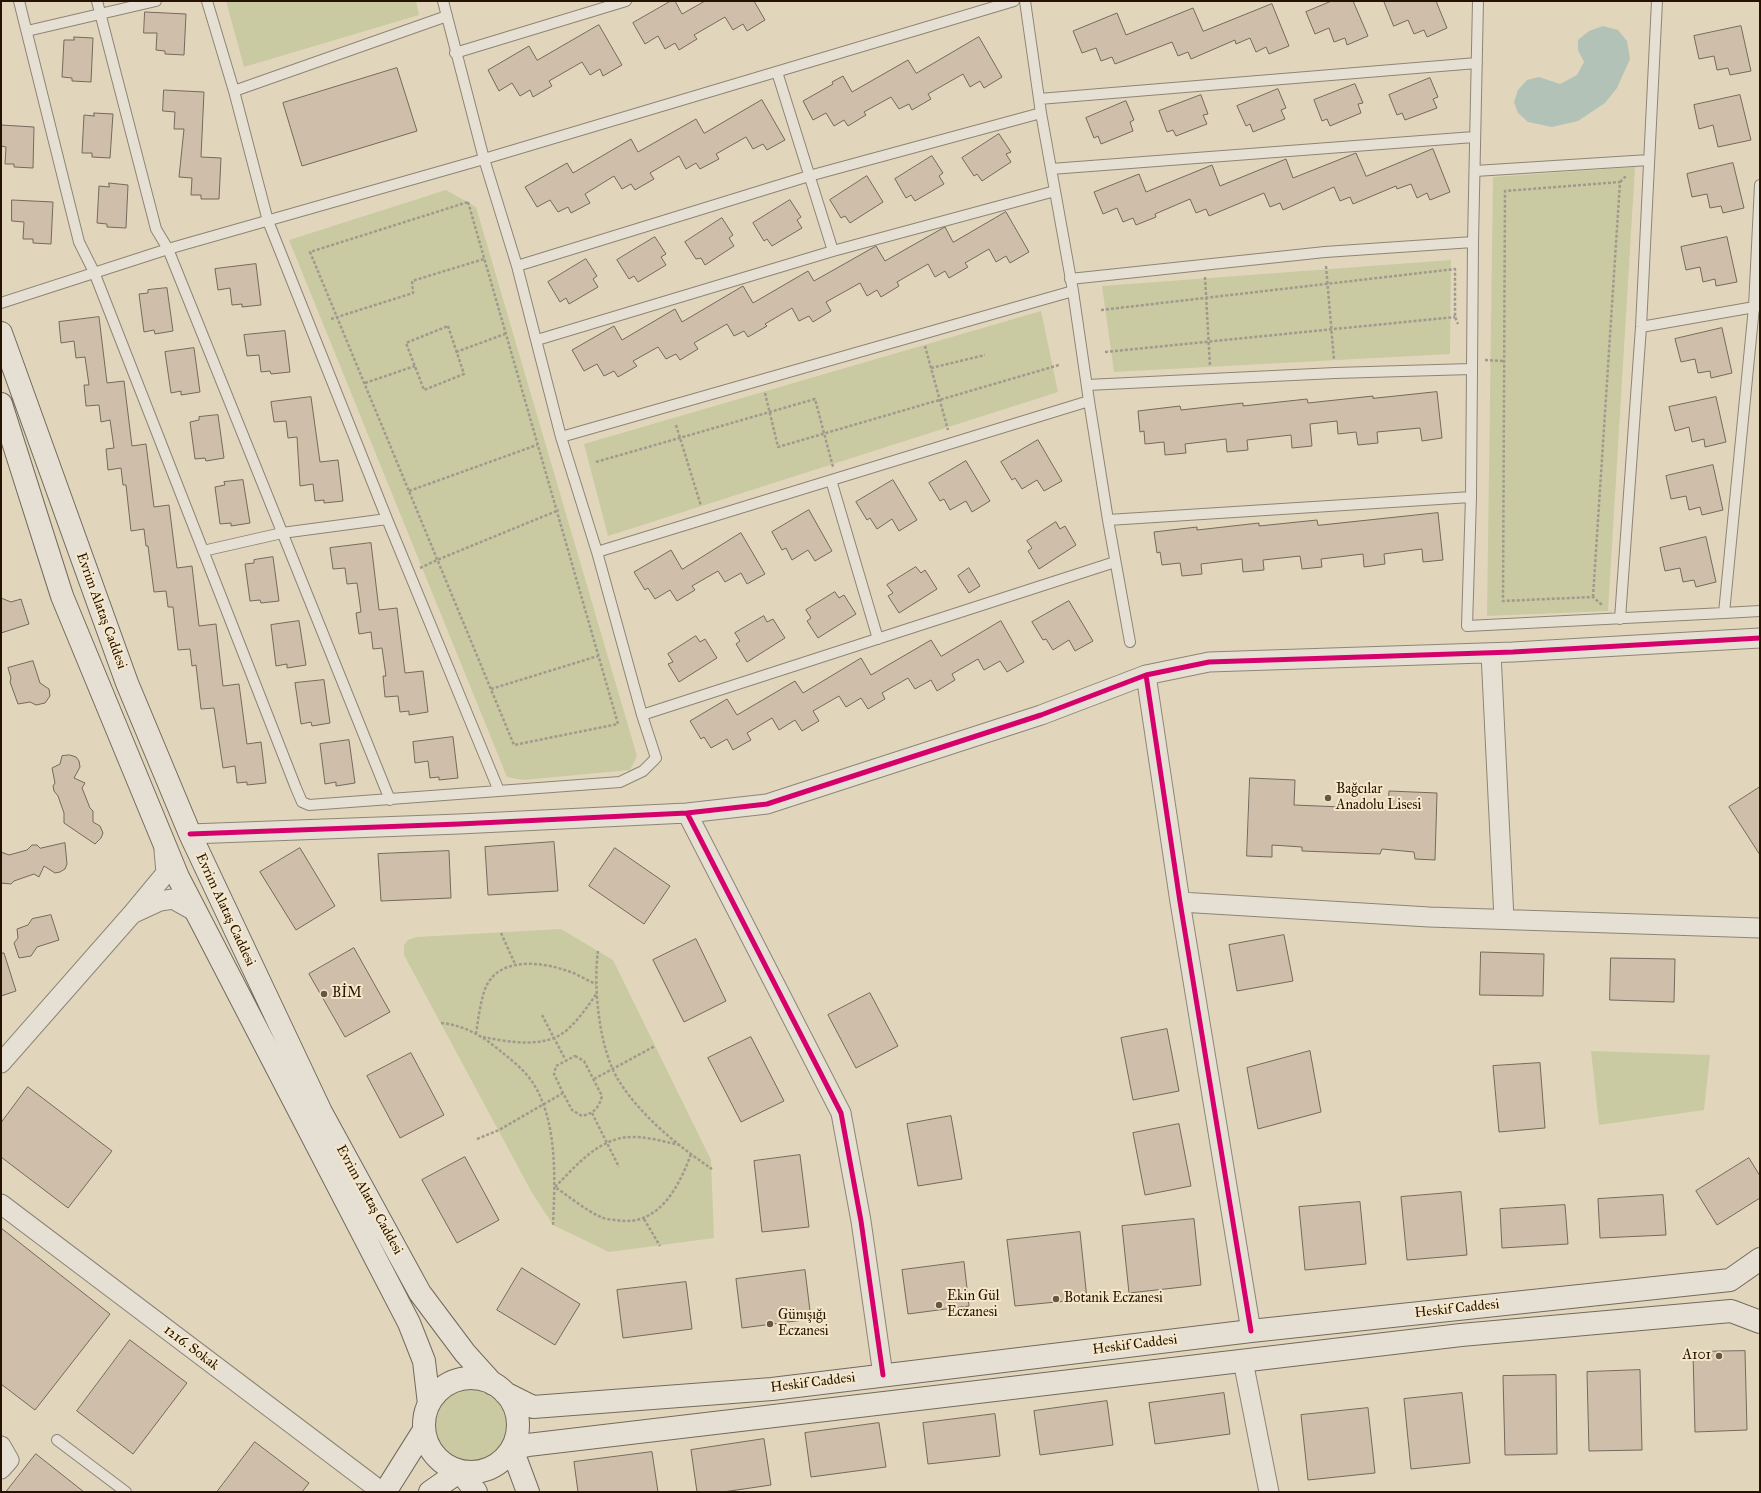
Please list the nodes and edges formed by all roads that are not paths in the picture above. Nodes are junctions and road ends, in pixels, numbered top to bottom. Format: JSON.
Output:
{"nodes":[{"id":1,"x":19,"y":1,"type":"edge"},
{"id":2,"x":97,"y":1,"type":"edge"},
{"id":3,"x":156,"y":1,"type":"edge"},
{"id":4,"x":207,"y":1,"type":"edge"},
{"id":5,"x":443,"y":1,"type":"edge"},
{"id":6,"x":626,"y":1,"type":"edge"},
{"id":7,"x":1014,"y":1,"type":"edge"},
{"id":8,"x":1025,"y":1,"type":"edge"},
{"id":9,"x":1478,"y":1,"type":"edge"},
{"id":10,"x":1658,"y":1,"type":"edge"},
{"id":11,"x":101,"y":15,"type":"junction"},
{"id":12,"x":447,"y":16,"type":"junction"},
{"id":13,"x":27,"y":32,"type":"junction"},
{"id":14,"x":455,"y":53,"type":"junction"},
{"id":15,"x":1477,"y":63,"type":"junction"},
{"id":16,"x":777,"y":72,"type":"junction"},
{"id":17,"x":234,"y":91,"type":"junction"},
{"id":18,"x":1039,"y":99,"type":"junction"},
{"id":19,"x":1041,"y":113,"type":"junction"},
{"id":20,"x":1474,"y":137,"type":"junction"},
{"id":21,"x":484,"y":159,"type":"junction"},
{"id":22,"x":1649,"y":160,"type":"junction"},
{"id":23,"x":1051,"y":169,"type":"junction"},
{"id":24,"x":1475,"y":171,"type":"junction"},
{"id":25,"x":809,"y":176,"type":"junction"},
{"id":26,"x":1760,"y":186,"type":"edge"},
{"id":27,"x":1055,"y":191,"type":"junction"},
{"id":28,"x":268,"y":222,"type":"junction"},
{"id":29,"x":1472,"y":242,"type":"junction"},
{"id":30,"x":168,"y":249,"type":"junction"},
{"id":31,"x":833,"y":251,"type":"junction"},
{"id":32,"x":517,"y":266,"type":"junction"},
{"id":33,"x":94,"y":272,"type":"junction"},
{"id":34,"x":1070,"y":279,"type":"junction"},
{"id":35,"x":1073,"y":290,"type":"junction"},
{"id":36,"x":1,"y":303,"type":"edge"},
{"id":37,"x":1757,"y":306,"type":"edge"},
{"id":38,"x":1641,"y":327,"type":"junction"},
{"id":39,"x":1,"y":333,"type":"edge"},
{"id":40,"x":537,"y":340,"type":"junction"},
{"id":41,"x":1471,"y":369,"type":"junction"},
{"id":42,"x":1087,"y":385,"type":"junction"},
{"id":43,"x":1088,"y":400,"type":"junction"},
{"id":44,"x":1,"y":404,"type":"edge"},
{"id":45,"x":561,"y":437,"type":"junction"},
{"id":46,"x":834,"y":479,"type":"junction"},
{"id":47,"x":1471,"y":497,"type":"junction"},
{"id":48,"x":387,"y":519,"type":"junction"},
{"id":49,"x":1108,"y":520,"type":"junction"},
{"id":50,"x":282,"y":533,"type":"junction"},
{"id":51,"x":203,"y":551,"type":"junction"},
{"id":52,"x":597,"y":552,"type":"junction"},
{"id":53,"x":1115,"y":562,"type":"junction"},
{"id":54,"x":1760,"y":611,"type":"edge"},
{"id":55,"x":1724,"y":613,"type":"junction"},
{"id":56,"x":1620,"y":618,"type":"junction"},
{"id":57,"x":1760,"y":638,"type":"edge"},
{"id":58,"x":878,"y":639,"type":"junction"},
{"id":59,"x":1130,"y":642,"type":"dead end"},
{"id":60,"x":1491,"y":653,"type":"junction"},
{"id":61,"x":1146,"y":675,"type":"junction"},
{"id":62,"x":642,"y":715,"type":"junction"},
{"id":63,"x":498,"y":790,"type":"junction"},
{"id":64,"x":390,"y":800,"type":"junction"},
{"id":65,"x":687,"y":813,"type":"junction"},
{"id":66,"x":190,"y":834,"type":"junction"},
{"id":67,"x":163,"y":841,"type":"junction"},
{"id":68,"x":1180,"y":902,"type":"junction"},
{"id":69,"x":196,"y":912,"type":"junction"},
{"id":70,"x":132,"y":914,"type":"junction"},
{"id":71,"x":1504,"y":919,"type":"junction"},
{"id":72,"x":1760,"y":928,"type":"edge"},
{"id":73,"x":1,"y":1063,"type":"edge"},
{"id":74,"x":1,"y":1204,"type":"edge"},
{"id":75,"x":1760,"y":1259,"type":"edge"},
{"id":76,"x":1760,"y":1322,"type":"edge"},
{"id":77,"x":1251,"y":1331,"type":"junction"},
{"id":78,"x":1243,"y":1361,"type":"junction"},
{"id":79,"x":883,"y":1375,"type":"junction"},
{"id":80,"x":499,"y":1389,"type":"junction"},
{"id":81,"x":429,"y":1404,"type":"junction"},
{"id":82,"x":424,"y":1430,"type":"junction"},
{"id":83,"x":57,"y":1440,"type":"dead end"},
{"id":84,"x":1,"y":1446,"type":"edge"},
{"id":85,"x":512,"y":1449,"type":"junction"},
{"id":86,"x":1,"y":1469,"type":"edge"},
{"id":87,"x":460,"y":1471,"type":"junction"},
{"id":88,"x":126,"y":1492,"type":"edge"},
{"id":89,"x":383,"y":1492,"type":"edge"},
{"id":90,"x":430,"y":1492,"type":"edge"},
{"id":91,"x":476,"y":1492,"type":"edge"},
{"id":92,"x":528,"y":1492,"type":"edge"},
{"id":93,"x":1269,"y":1492,"type":"edge"}],
"edges":[{"from":1,"to":13,"type":"lane"},
{"from":2,"to":11,"type":"lane"},
{"from":3,"to":11,"type":"lane"},
{"from":4,"to":17,"type":"lane"},
{"from":5,"to":12,"type":"lane"},
{"from":6,"to":14,"type":"lane"},
{"from":7,"to":16,"type":"lane"},
{"from":8,"to":18,"type":"lane"},
{"from":9,"to":15,"type":"lane"},
{"from":10,"to":22,"type":"lane"},
{"from":11,"to":13,"type":"lane"},
{"from":11,"to":30,"type":"lane"},
{"from":12,"to":14,"type":"lane"},
{"from":12,"to":17,"type":"lane"},
{"from":13,"to":33,"type":"lane"},
{"from":14,"to":21,"type":"lane"},
{"from":15,"to":18,"type":"lane"},
{"from":15,"to":20,"type":"lane"},
{"from":16,"to":21,"type":"lane"},
{"from":16,"to":25,"type":"lane"},
{"from":17,"to":28,"type":"lane"},
{"from":18,"to":19,"type":"lane"},
{"from":19,"to":23,"type":"lane"},
{"from":19,"to":25,"type":"lane"},
{"from":20,"to":23,"type":"lane"},
{"from":20,"to":24,"type":"lane"},
{"from":21,"to":28,"type":"lane"},
{"from":21,"to":32,"type":"lane"},
{"from":22,"to":24,"type":"lane"},
{"from":22,"to":38,"type":"lane"},
{"from":23,"to":27,"type":"lane"},
{"from":24,"to":29,"type":"lane"},
{"from":25,"to":31,"type":"lane"},
{"from":25,"to":32,"type":"lane"},
{"from":26,"to":37,"type":"lane"},
{"from":27,"to":31,"type":"lane"},
{"from":27,"to":34,"type":"lane"},
{"from":28,"to":30,"type":"lane"},
{"from":28,"to":48,"type":"lane"},
{"from":29,"to":34,"type":"lane"},
{"from":29,"to":41,"type":"lane"},
{"from":30,"to":33,"type":"lane"},
{"from":30,"to":50,"type":"lane"},
{"from":31,"to":40,"type":"lane"},
{"from":32,"to":40,"type":"lane"},
{"from":33,"to":36,"type":"lane"},
{"from":33,"to":51,"type":"lane"},
{"from":34,"to":35,"type":"lane"},
{"from":35,"to":42,"type":"lane"},
{"from":35,"to":45,"type":"lane"},
{"from":37,"to":38,"type":"lane"},
{"from":37,"to":55,"type":"lane"},
{"from":38,"to":56,"type":"lane"},
{"from":39,"to":66,"type":"main road","name":"Evrim Alataş Caddesi"},
{"from":40,"to":45,"type":"lane"},
{"from":41,"to":42,"type":"lane"},
{"from":41,"to":47,"type":"lane"},
{"from":42,"to":43,"type":"lane"},
{"from":43,"to":46,"type":"lane"},
{"from":43,"to":49,"type":"lane"},
{"from":44,"to":67,"type":"main road","name":"Evrim Alataş Caddesi"},
{"from":45,"to":52,"type":"lane"},
{"from":46,"to":52,"type":"lane"},
{"from":46,"to":58,"type":"lane"},
{"from":47,"to":49,"type":"lane"},
{"from":47,"to":56,"type":"lane"},
{"from":48,"to":50,"type":"lane"},
{"from":48,"to":63,"type":"lane"},
{"from":49,"to":53,"type":"lane"},
{"from":50,"to":51,"type":"lane"},
{"from":50,"to":64,"type":"lane"},
{"from":51,"to":64,"type":"lane"},
{"from":52,"to":62,"type":"lane"},
{"from":53,"to":58,"type":"lane"},
{"from":53,"to":59,"type":"lane"},
{"from":54,"to":55,"type":"lane"},
{"from":55,"to":56,"type":"lane"},
{"from":57,"to":60,"type":"street"},
{"from":58,"to":62,"type":"lane"},
{"from":60,"to":61,"type":"street"},
{"from":60,"to":71,"type":"street"},
{"from":61,"to":65,"type":"street"},
{"from":61,"to":68,"type":"street"},
{"from":62,"to":63,"type":"lane"},
{"from":63,"to":64,"type":"lane"},
{"from":65,"to":66,"type":"street"},
{"from":65,"to":79,"type":"street"},
{"from":66,"to":80,"type":"main road","name":"Evrim Alataş Caddesi"},
{"from":67,"to":69,"type":"main road","name":"Evrim Alataş Caddesi"},
{"from":67,"to":70,"type":"street"},
{"from":68,"to":71,"type":"street"},
{"from":68,"to":77,"type":"street"},
{"from":69,"to":70,"type":"street"},
{"from":69,"to":81,"type":"main road","name":"Evrim Alataş Caddesi"},
{"from":70,"to":73,"type":"street"},
{"from":71,"to":72,"type":"street"},
{"from":74,"to":89,"type":"street","name":"1216. Sokak"},
{"from":75,"to":77,"type":"main road","name":"Heskif Caddesi"},
{"from":76,"to":78,"type":"main road"},
{"from":77,"to":79,"type":"main road","name":"Heskif Caddesi"},
{"from":78,"to":85,"type":"main road"},
{"from":78,"to":93,"type":"street"},
{"from":79,"to":80,"type":"main road","name":"Heskif Caddesi"},
{"from":80,"to":81,"type":"main road"},
{"from":80,"to":85,"type":"main road"},
{"from":81,"to":82,"type":"main road"},
{"from":82,"to":87,"type":"main road"},
{"from":82,"to":89,"type":"main road"},
{"from":83,"to":88,"type":"lane"},
{"from":84,"to":86,"type":"street"},
{"from":85,"to":87,"type":"main road"},
{"from":85,"to":92,"type":"main road"},
{"from":87,"to":90,"type":"main road"},
{"from":87,"to":91,"type":"main road"}]}
